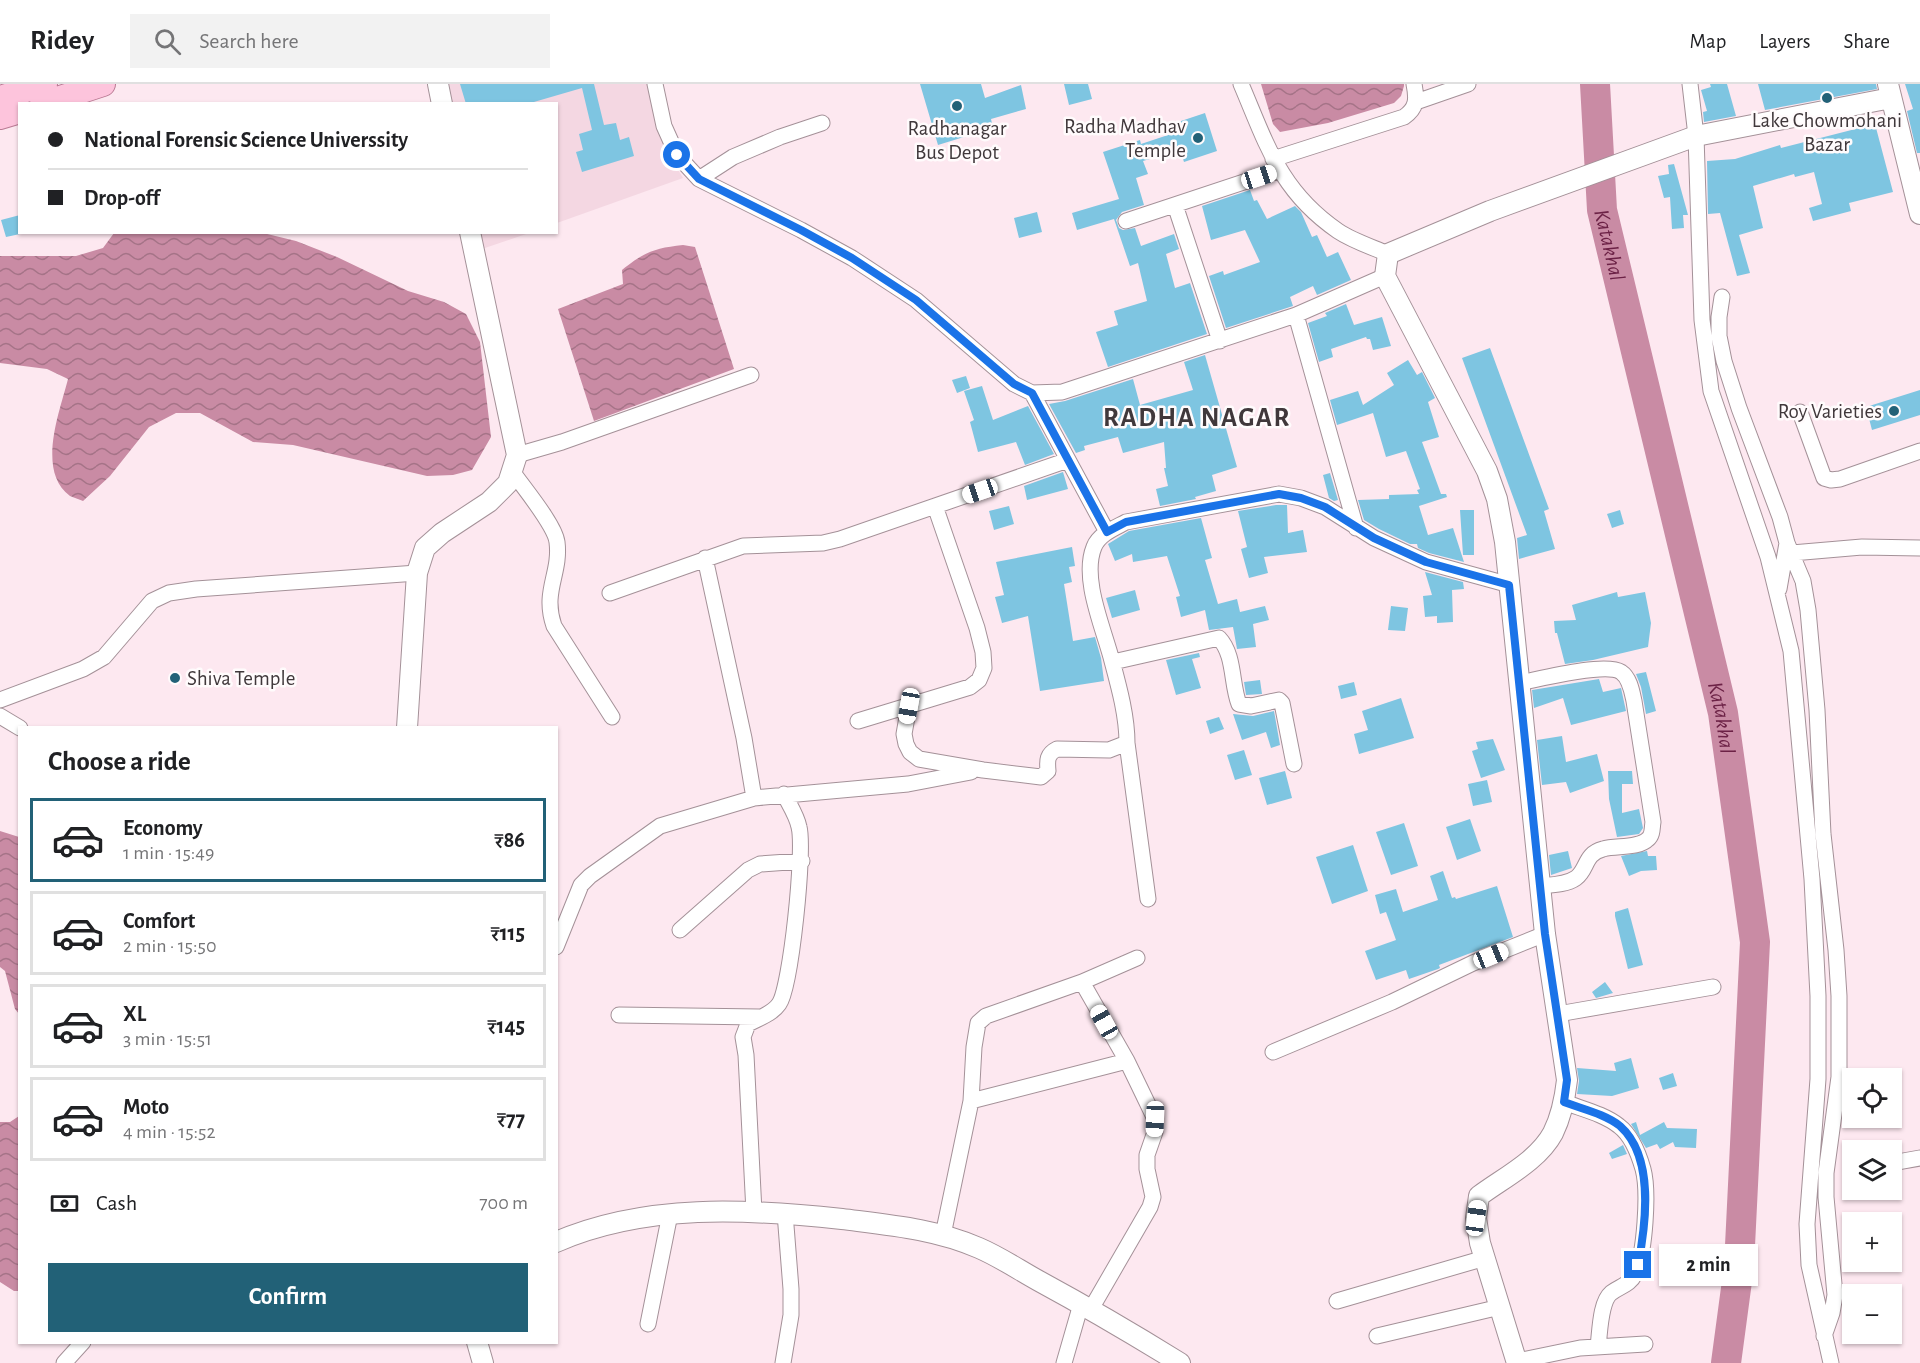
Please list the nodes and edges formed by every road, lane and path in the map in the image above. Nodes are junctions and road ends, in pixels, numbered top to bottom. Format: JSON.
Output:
{"nodes":[{"id":1,"x":45,"y":84,"type":"edge"},
{"id":2,"x":103,"y":84,"type":"edge"},
{"id":3,"x":438,"y":84,"type":"edge"},
{"id":4,"x":655,"y":84,"type":"edge"},
{"id":5,"x":1241,"y":84,"type":"edge"},
{"id":6,"x":1414,"y":84,"type":"edge"},
{"id":7,"x":1468,"y":84,"type":"edge"},
{"id":8,"x":1690,"y":84,"type":"edge"},
{"id":9,"x":1890,"y":91,"type":"edge"},
{"id":10,"x":0,"y":98,"type":"edge"},
{"id":11,"x":48,"y":102,"type":"edge"},
{"id":12,"x":442,"y":102,"type":"edge"},
{"id":13,"x":1416,"y":102,"type":"junction"},
{"id":14,"x":18,"y":112,"type":"edge"},
{"id":15,"x":0,"y":117,"type":"edge"},
{"id":16,"x":822,"y":123,"type":"dead end"},
{"id":17,"x":1696,"y":136,"type":"junction"},
{"id":18,"x":1276,"y":165,"type":"junction"},
{"id":19,"x":699,"y":179,"type":"junction"},
{"id":20,"x":1175,"y":205,"type":"junction"},
{"id":21,"x":1920,"y":214,"type":"edge"},
{"id":22,"x":1126,"y":221,"type":"dead end"},
{"id":23,"x":470,"y":234,"type":"edge"},
{"id":24,"x":1388,"y":254,"type":"junction"},
{"id":25,"x":1385,"y":276,"type":"junction"},
{"id":26,"x":1722,"y":297,"type":"dead end"},
{"id":27,"x":1296,"y":315,"type":"junction"},
{"id":28,"x":1220,"y":341,"type":"junction"},
{"id":29,"x":751,"y":375,"type":"dead end"},
{"id":30,"x":1032,"y":393,"type":"junction"},
{"id":31,"x":1800,"y":412,"type":"dead end"},
{"id":32,"x":1920,"y":452,"type":"edge"},
{"id":33,"x":1068,"y":460,"type":"junction"},
{"id":34,"x":515,"y":463,"type":"junction"},
{"id":35,"x":935,"y":506,"type":"junction"},
{"id":36,"x":1356,"y":528,"type":"junction"},
{"id":37,"x":1107,"y":532,"type":"junction"},
{"id":38,"x":1789,"y":548,"type":"junction"},
{"id":39,"x":1920,"y":548,"type":"edge"},
{"id":40,"x":705,"y":558,"type":"junction"},
{"id":41,"x":417,"y":573,"type":"junction"},
{"id":42,"x":1509,"y":585,"type":"junction"},
{"id":43,"x":610,"y":593,"type":"dead end"},
{"id":44,"x":1778,"y":595,"type":"junction"},
{"id":45,"x":1113,"y":662,"type":"junction"},
{"id":46,"x":1519,"y":683,"type":"junction"},
{"id":47,"x":0,"y":700,"type":"edge"},
{"id":48,"x":909,"y":706,"type":"junction"},
{"id":49,"x":0,"y":716,"type":"edge"},
{"id":50,"x":612,"y":717,"type":"dead end"},
{"id":51,"x":858,"y":721,"type":"dead end"},
{"id":52,"x":407,"y":726,"type":"edge"},
{"id":53,"x":18,"y":728,"type":"edge"},
{"id":54,"x":1127,"y":743,"type":"junction"},
{"id":55,"x":1294,"y":764,"type":"dead end"},
{"id":56,"x":983,"y":770,"type":"junction"},
{"id":57,"x":784,"y":794,"type":"junction"},
{"id":58,"x":754,"y":798,"type":"junction"},
{"id":59,"x":801,"y":861,"type":"junction"},
{"id":60,"x":1540,"y":886,"type":"junction"},
{"id":61,"x":1148,"y":899,"type":"dead end"},
{"id":62,"x":680,"y":930,"type":"dead end"},
{"id":63,"x":1545,"y":934,"type":"junction"},
{"id":64,"x":558,"y":942,"type":"edge"},
{"id":65,"x":1137,"y":958,"type":"dead end"},
{"id":66,"x":1082,"y":982,"type":"junction"},
{"id":67,"x":1713,"y":987,"type":"dead end"},
{"id":68,"x":1558,"y":1014,"type":"junction"},
{"id":69,"x":619,"y":1015,"type":"dead end"},
{"id":70,"x":762,"y":1017,"type":"junction"},
{"id":71,"x":1273,"y":1052,"type":"dead end"},
{"id":72,"x":1127,"y":1061,"type":"junction"},
{"id":73,"x":971,"y":1101,"type":"junction"},
{"id":74,"x":1564,"y":1102,"type":"junction"},
{"id":75,"x":1920,"y":1158,"type":"edge"},
{"id":76,"x":1902,"y":1161,"type":"edge"},
{"id":77,"x":754,"y":1212,"type":"junction"},
{"id":78,"x":785,"y":1213,"type":"junction"},
{"id":79,"x":670,"y":1215,"type":"junction"},
{"id":80,"x":943,"y":1235,"type":"junction"},
{"id":81,"x":558,"y":1241,"type":"edge"},
{"id":82,"x":1485,"y":1258,"type":"junction"},
{"id":83,"x":1337,"y":1301,"type":"dead end"},
{"id":84,"x":1086,"y":1307,"type":"junction"},
{"id":85,"x":1500,"y":1307,"type":"junction"},
{"id":86,"x":648,"y":1324,"type":"dead end"},
{"id":87,"x":1377,"y":1336,"type":"dead end"},
{"id":88,"x":1824,"y":1336,"type":"junction"},
{"id":89,"x":81,"y":1344,"type":"edge"},
{"id":90,"x":478,"y":1344,"type":"edge"},
{"id":91,"x":1645,"y":1344,"type":"dead end"},
{"id":92,"x":1598,"y":1346,"type":"junction"},
{"id":93,"x":1517,"y":1362,"type":"edge"},
{"id":94,"x":64,"y":1363,"type":"edge"},
{"id":95,"x":483,"y":1363,"type":"edge"},
{"id":96,"x":783,"y":1363,"type":"edge"},
{"id":97,"x":1064,"y":1363,"type":"edge"},
{"id":98,"x":1180,"y":1363,"type":"edge"},
{"id":99,"x":1831,"y":1363,"type":"edge"}],
"edges":[{"from":1,"to":10,"type":"main road"},
{"from":2,"to":11,"type":"main road"},
{"from":3,"to":12,"type":"street"},
{"from":4,"to":19,"type":"street"},
{"from":5,"to":18,"type":"street"},
{"from":6,"to":13,"type":"street"},
{"from":7,"to":13,"type":"street"},
{"from":8,"to":17,"type":"street"},
{"from":9,"to":17,"type":"street"},
{"from":9,"to":21,"type":"street"},
{"from":13,"to":18,"type":"street"},
{"from":14,"to":15,"type":"main road"},
{"from":16,"to":19,"type":"street"},
{"from":17,"to":24,"type":"street"},
{"from":17,"to":44,"type":"street"},
{"from":18,"to":20,"type":"street"},
{"from":18,"to":24,"type":"street"},
{"from":19,"to":30,"type":"street"},
{"from":20,"to":22,"type":"street"},
{"from":20,"to":28,"type":"street"},
{"from":23,"to":34,"type":"street"},
{"from":24,"to":25,"type":"street"},
{"from":25,"to":27,"type":"street"},
{"from":25,"to":42,"type":"street"},
{"from":26,"to":38,"type":"street"},
{"from":27,"to":28,"type":"street"},
{"from":27,"to":36,"type":"street"},
{"from":28,"to":30,"type":"street"},
{"from":29,"to":34,"type":"street"},
{"from":30,"to":33,"type":"street"},
{"from":31,"to":32,"type":"street"},
{"from":33,"to":35,"type":"street"},
{"from":33,"to":37,"type":"street"},
{"from":34,"to":41,"type":"street"},
{"from":34,"to":50,"type":"street"},
{"from":35,"to":40,"type":"street"},
{"from":35,"to":48,"type":"street"},
{"from":36,"to":37,"type":"street"},
{"from":36,"to":42,"type":"street"},
{"from":37,"to":45,"type":"street"},
{"from":38,"to":39,"type":"street"},
{"from":38,"to":44,"type":"street"},
{"from":38,"to":88,"type":"street"},
{"from":40,"to":43,"type":"street"},
{"from":40,"to":58,"type":"street"},
{"from":41,"to":47,"type":"street"},
{"from":41,"to":52,"type":"street"},
{"from":42,"to":46,"type":"street"},
{"from":44,"to":88,"type":"street"},
{"from":45,"to":54,"type":"street"},
{"from":45,"to":55,"type":"street"},
{"from":46,"to":60,"type":"street"},
{"from":46,"to":60,"type":"street"},
{"from":48,"to":51,"type":"street"},
{"from":48,"to":56,"type":"street"},
{"from":49,"to":53,"type":"street"},
{"from":54,"to":56,"type":"street"},
{"from":54,"to":61,"type":"street"},
{"from":56,"to":57,"type":"street"},
{"from":57,"to":58,"type":"street"},
{"from":57,"to":59,"type":"street"},
{"from":58,"to":64,"type":"street"},
{"from":59,"to":62,"type":"street"},
{"from":59,"to":70,"type":"street"},
{"from":60,"to":63,"type":"street"},
{"from":63,"to":68,"type":"street"},
{"from":63,"to":71,"type":"street"},
{"from":65,"to":66,"type":"street"},
{"from":66,"to":72,"type":"street"},
{"from":66,"to":73,"type":"street"},
{"from":67,"to":68,"type":"street"},
{"from":68,"to":74,"type":"street"},
{"from":69,"to":70,"type":"street"},
{"from":70,"to":77,"type":"street"},
{"from":72,"to":73,"type":"street"},
{"from":72,"to":84,"type":"street"},
{"from":73,"to":80,"type":"street"},
{"from":74,"to":82,"type":"street"},
{"from":74,"to":92,"type":"street"},
{"from":75,"to":76,"type":"street"},
{"from":77,"to":78,"type":"street"},
{"from":77,"to":79,"type":"street"},
{"from":78,"to":80,"type":"street"},
{"from":78,"to":96,"type":"street"},
{"from":79,"to":81,"type":"street"},
{"from":79,"to":86,"type":"street"},
{"from":80,"to":84,"type":"street"},
{"from":82,"to":83,"type":"street"},
{"from":82,"to":85,"type":"street"},
{"from":84,"to":97,"type":"street"},
{"from":84,"to":98,"type":"street"},
{"from":85,"to":87,"type":"street"},
{"from":85,"to":93,"type":"street"},
{"from":88,"to":99,"type":"street"},
{"from":89,"to":94,"type":"street"},
{"from":90,"to":95,"type":"street"},
{"from":91,"to":92,"type":"street"},
{"from":92,"to":93,"type":"street"}]}
